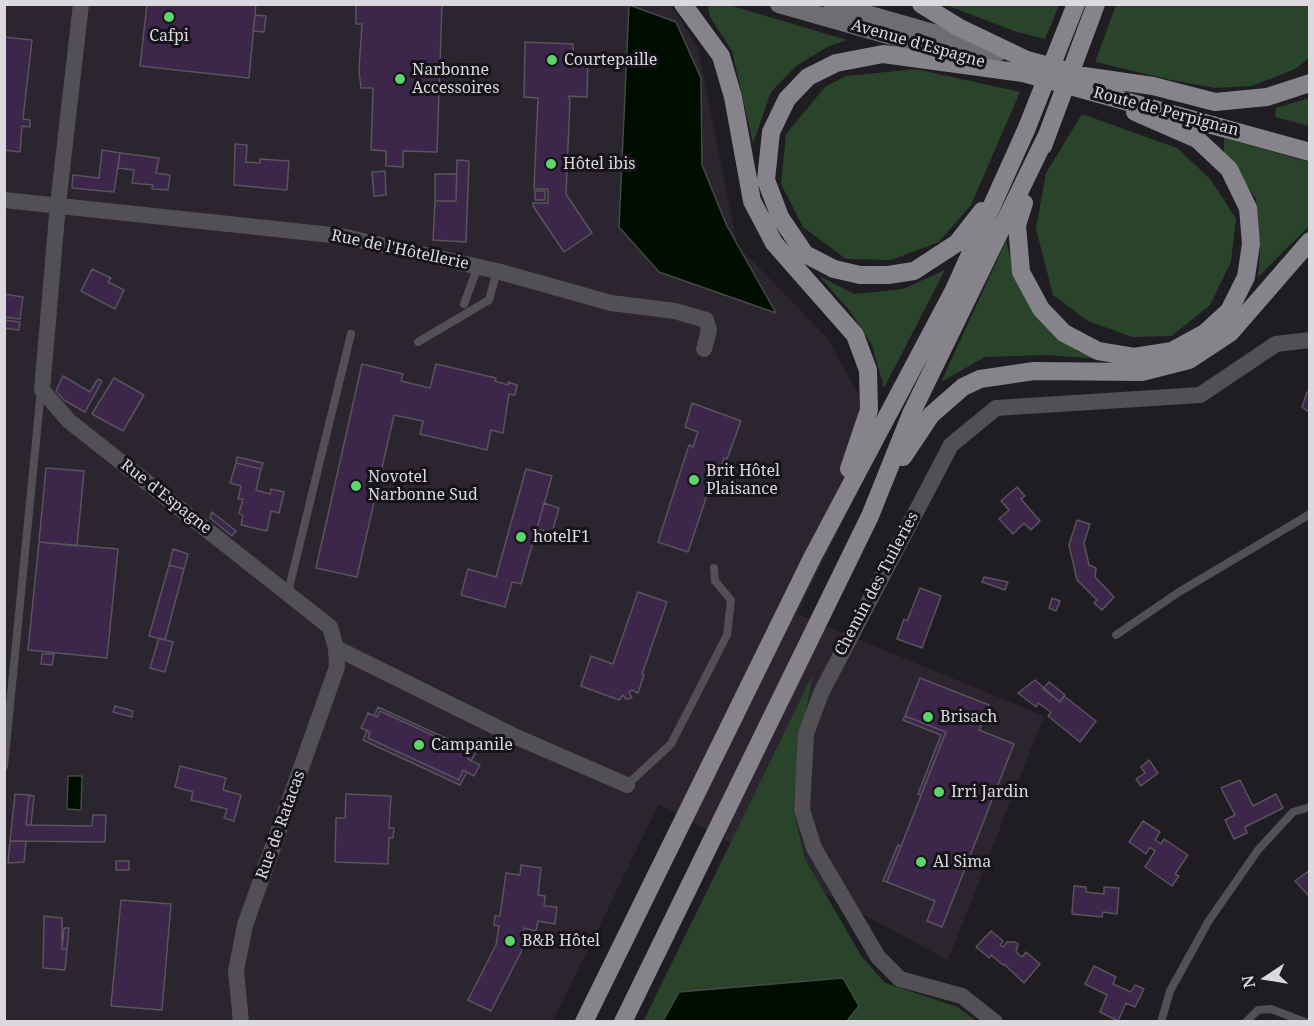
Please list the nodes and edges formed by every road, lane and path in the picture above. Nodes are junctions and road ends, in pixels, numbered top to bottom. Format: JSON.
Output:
{"nodes":[{"id":1,"x":81,"y":4,"type":"edge"},
{"id":2,"x":683,"y":4,"type":"edge"},
{"id":3,"x":780,"y":4,"type":"edge"},
{"id":4,"x":832,"y":4,"type":"edge"},
{"id":5,"x":921,"y":4,"type":"edge"},
{"id":6,"x":1096,"y":4,"type":"edge"},
{"id":7,"x":1078,"y":15,"type":"edge"},
{"id":8,"x":1025,"y":67,"type":"junction"},
{"id":9,"x":1083,"y":82,"type":"junction"},
{"id":10,"x":1310,"y":82,"type":"edge"},
{"id":11,"x":1046,"y":137,"type":"junction"},
{"id":12,"x":1310,"y":140,"type":"edge"},
{"id":13,"x":1310,"y":152,"type":"edge"},
{"id":14,"x":999,"y":188,"type":"junction"},
{"id":15,"x":4,"y":200,"type":"edge"},
{"id":16,"x":58,"y":204,"type":"junction"},
{"id":17,"x":1310,"y":241,"type":"edge"},
{"id":18,"x":478,"y":266,"type":"junction"},
{"id":19,"x":497,"y":271,"type":"junction"},
{"id":20,"x":464,"y":304,"type":"dead end"},
{"id":21,"x":351,"y":334,"type":"dead end"},
{"id":22,"x":1310,"y":340,"type":"edge"},
{"id":23,"x":418,"y":342,"type":"dead end"},
{"id":24,"x":704,"y":349,"type":"dead end"},
{"id":25,"x":42,"y":390,"type":"junction"},
{"id":26,"x":1310,"y":514,"type":"edge"},
{"id":27,"x":870,"y":516,"type":"junction"},
{"id":28,"x":812,"y":558,"type":"junction"},
{"id":29,"x":714,"y":568,"type":"dead end"},
{"id":30,"x":288,"y":592,"type":"junction"},
{"id":31,"x":1116,"y":635,"type":"dead end"},
{"id":32,"x":336,"y":648,"type":"junction"},
{"id":33,"x":4,"y":766,"type":"edge"},
{"id":34,"x":627,"y":785,"type":"joint"},
{"id":35,"x":1310,"y":807,"type":"edge"},
{"id":36,"x":238,"y":1003,"type":"junction"},
{"id":37,"x":241,"y":1022,"type":"edge"},
{"id":38,"x":248,"y":1022,"type":"edge"},
{"id":39,"x":584,"y":1022,"type":"edge"},
{"id":40,"x":623,"y":1022,"type":"edge"},
{"id":41,"x":995,"y":1022,"type":"edge"},
{"id":42,"x":1161,"y":1022,"type":"edge"},
{"id":43,"x":1246,"y":1022,"type":"edge"},
{"id":44,"x":1305,"y":1022,"type":"edge"}],
"edges":[{"from":1,"to":16,"type":"street"},
{"from":2,"to":28,"type":"main road"},
{"from":3,"to":8,"type":"main road","name":"Avenue d'Espagne"},
{"from":4,"to":8,"type":"main road","name":"Avenue d'Espagne"},
{"from":5,"to":8,"type":"main road"},
{"from":6,"to":7,"type":"main road"},
{"from":7,"to":11,"type":"main road"},
{"from":7,"to":14,"type":"main road"},
{"from":8,"to":9,"type":"main road","name":"Route de Perpignan"},
{"from":8,"to":14,"type":"main road"},
{"from":9,"to":10,"type":"main road"},
{"from":9,"to":11,"type":"main road"},
{"from":9,"to":12,"type":"main road","name":"Route de Perpignan"},
{"from":9,"to":13,"type":"main road","name":"Route de Perpignan"},
{"from":11,"to":27,"type":"main road"},
{"from":14,"to":28,"type":"main road"},
{"from":15,"to":16,"type":"street","name":"Rue de l'Hôtellerie"},
{"from":16,"to":18,"type":"street","name":"Rue de l'Hôtellerie"},
{"from":16,"to":25,"type":"street"},
{"from":17,"to":27,"type":"main road"},
{"from":18,"to":19,"type":"street","name":"Rue de l'Hôtellerie"},
{"from":18,"to":20,"type":"lane"},
{"from":19,"to":23,"type":"lane"},
{"from":19,"to":24,"type":"street","name":"Rue de l'Hôtellerie"},
{"from":21,"to":30,"type":"lane"},
{"from":22,"to":41,"type":"street","name":"Chemin des Tuileries"},
{"from":25,"to":30,"type":"street","name":"Rue d'Espagne"},
{"from":25,"to":33,"type":"lane"},
{"from":26,"to":31,"type":"lane"},
{"from":27,"to":40,"type":"main road"},
{"from":28,"to":39,"type":"main road"},
{"from":29,"to":34,"type":"lane"},
{"from":30,"to":32,"type":"street","name":"Rue d'Espagne"},
{"from":32,"to":34,"type":"street"},
{"from":32,"to":36,"type":"street","name":"Rue de Ratacas"},
{"from":35,"to":42,"type":"lane"},
{"from":36,"to":37,"type":"street","name":"Rue de Ratacas"},
{"from":36,"to":38,"type":"street","name":"Rue de Ratacas"},
{"from":43,"to":44,"type":"lane"}]}
